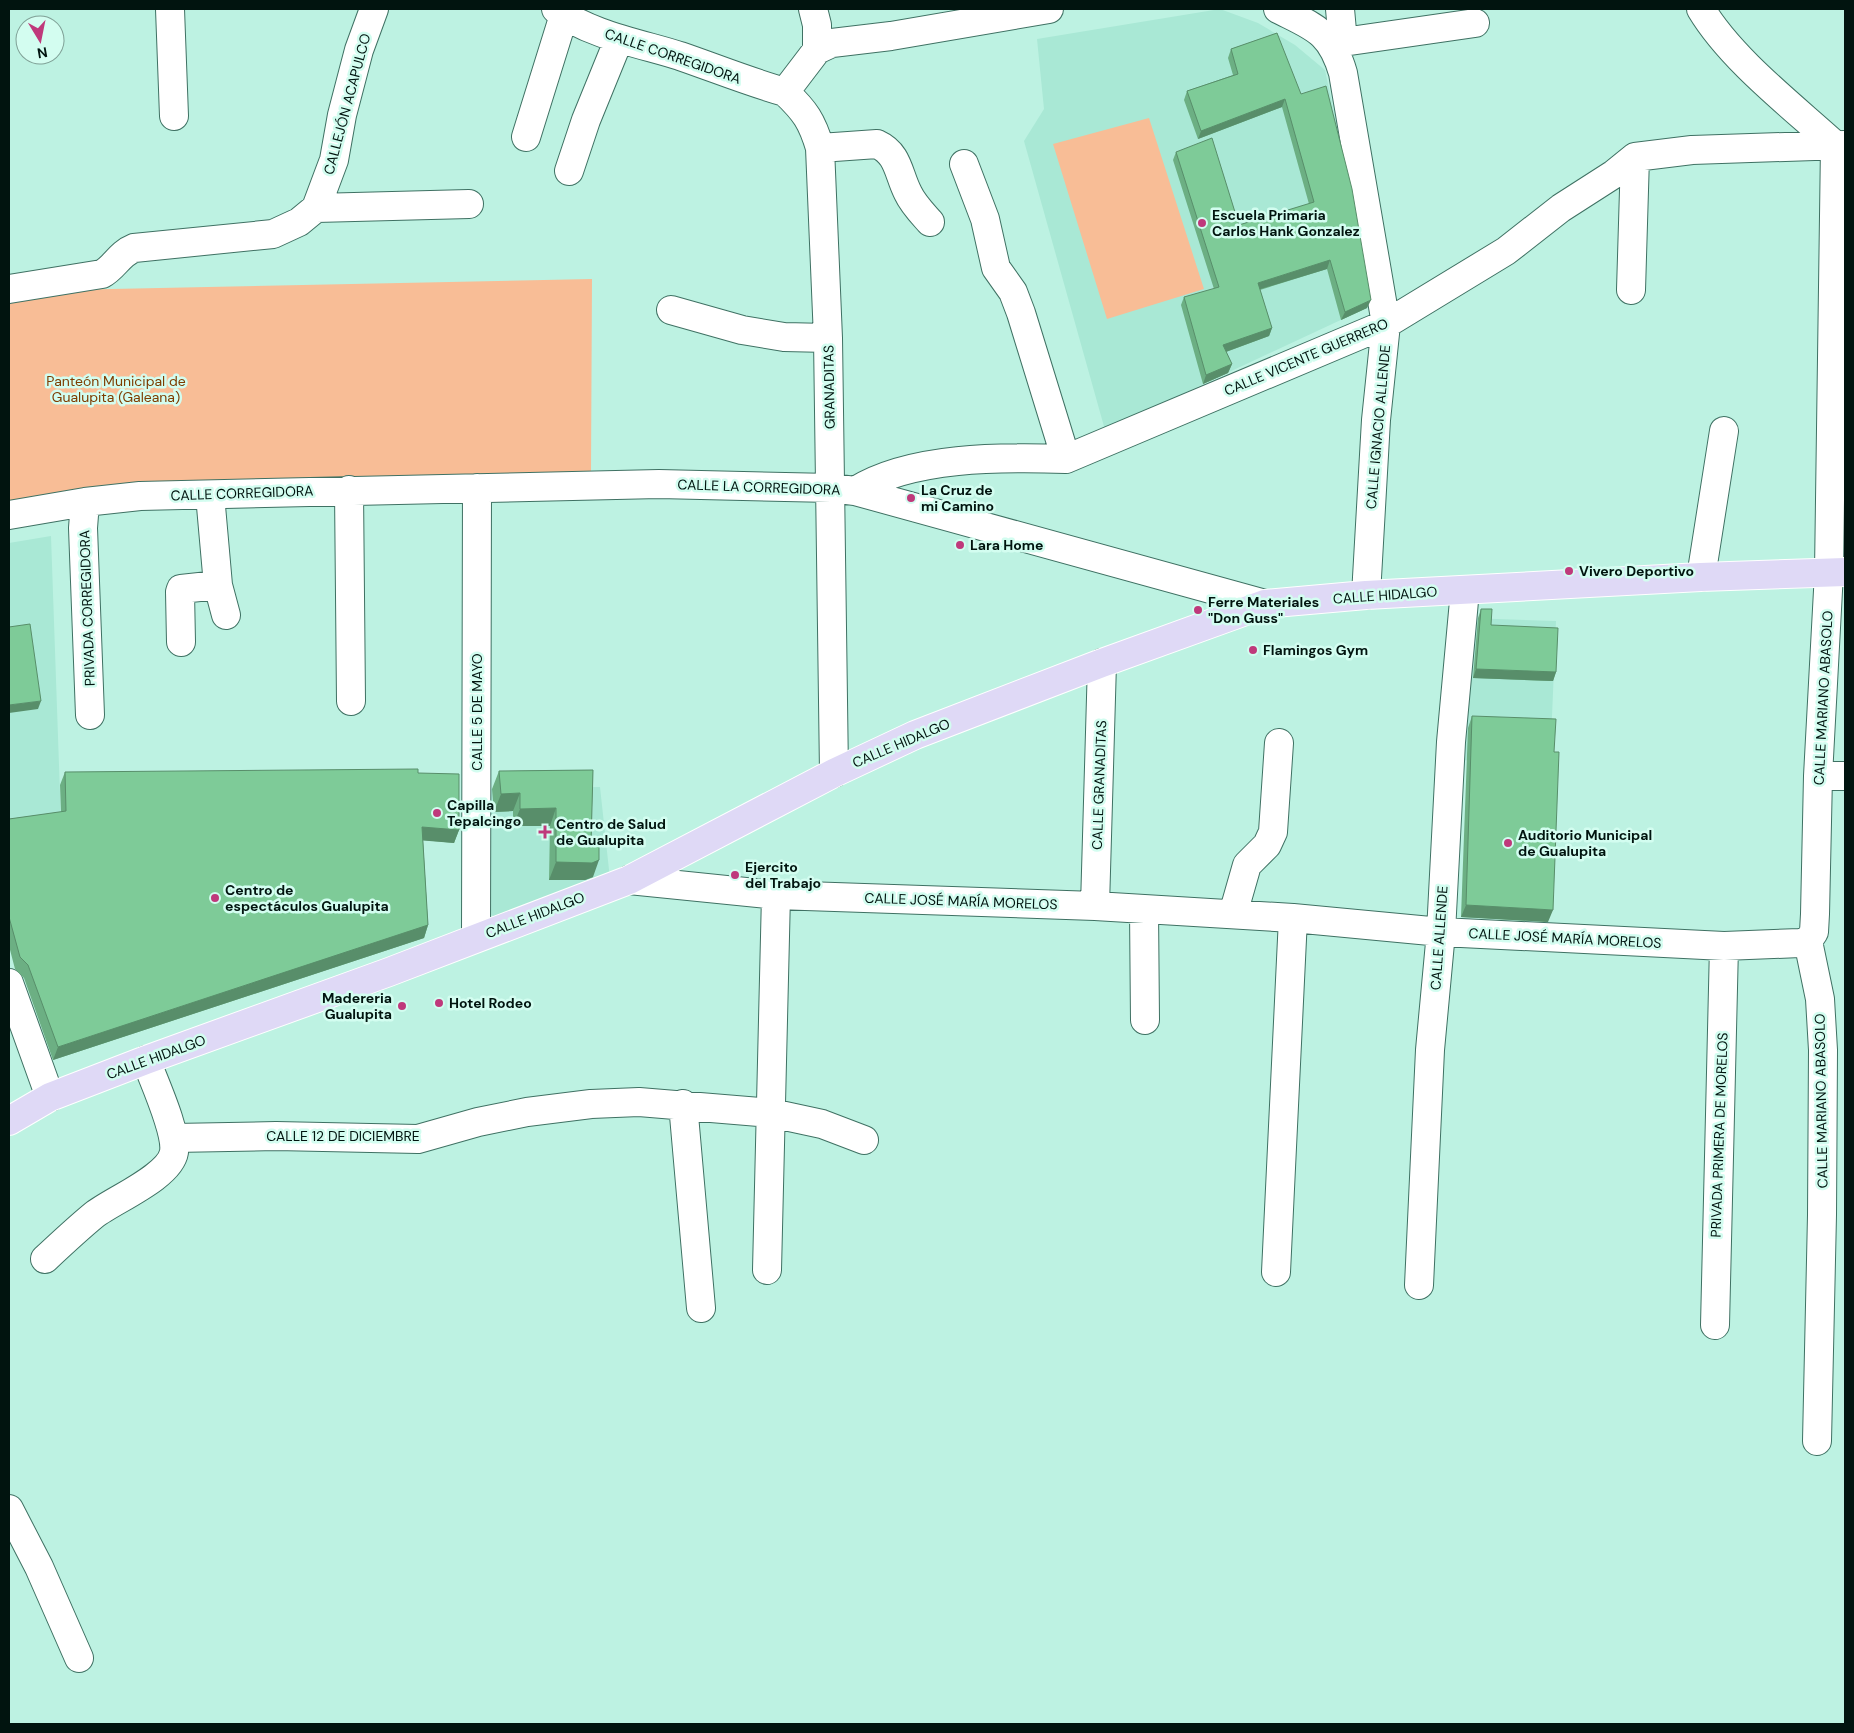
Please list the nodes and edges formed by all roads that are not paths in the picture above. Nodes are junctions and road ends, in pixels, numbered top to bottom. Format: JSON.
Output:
{"nodes":[{"id":1,"x":170,"y":9,"type":"edge"},
{"id":2,"x":374,"y":9,"type":"edge"},
{"id":3,"x":1049,"y":9,"type":"edge"},
{"id":4,"x":1278,"y":9,"type":"edge"},
{"id":5,"x":1340,"y":9,"type":"edge"},
{"id":6,"x":1701,"y":9,"type":"edge"},
{"id":7,"x":560,"y":12,"type":"edge"},
{"id":8,"x":1475,"y":22,"type":"dead end"},
{"id":9,"x":816,"y":28,"type":"edge"},
{"id":10,"x":620,"y":39,"type":"junction"},
{"id":11,"x":1340,"y":47,"type":"junction"},
{"id":12,"x":785,"y":92,"type":"junction"},
{"id":13,"x":174,"y":116,"type":"dead end"},
{"id":14,"x":526,"y":137,"type":"dead end"},
{"id":15,"x":1840,"y":145,"type":"edge"},
{"id":16,"x":820,"y":148,"type":"junction"},
{"id":17,"x":1635,"y":157,"type":"junction"},
{"id":18,"x":964,"y":164,"type":"dead end"},
{"id":19,"x":569,"y":171,"type":"dead end"},
{"id":20,"x":469,"y":204,"type":"dead end"},
{"id":21,"x":316,"y":208,"type":"junction"},
{"id":22,"x":930,"y":222,"type":"dead end"},
{"id":23,"x":9,"y":289,"type":"edge"},
{"id":24,"x":1631,"y":290,"type":"dead end"},
{"id":25,"x":671,"y":310,"type":"dead end"},
{"id":26,"x":1386,"y":324,"type":"junction"},
{"id":27,"x":828,"y":338,"type":"junction"},
{"id":28,"x":1839,"y":354,"type":"edge"},
{"id":29,"x":1724,"y":431,"type":"dead end"},
{"id":30,"x":1066,"y":459,"type":"junction"},
{"id":31,"x":477,"y":488,"type":"junction"},
{"id":32,"x":349,"y":490,"type":"junction"},
{"id":33,"x":843,"y":490,"type":"junction"},
{"id":34,"x":210,"y":495,"type":"junction"},
{"id":35,"x":85,"y":502,"type":"junction"},
{"id":36,"x":9,"y":515,"type":"edge"},
{"id":37,"x":1837,"y":572,"type":"edge"},
{"id":38,"x":1701,"y":577,"type":"junction"},
{"id":39,"x":218,"y":585,"type":"junction"},
{"id":40,"x":1465,"y":590,"type":"junction"},
{"id":41,"x":1366,"y":595,"type":"junction"},
{"id":42,"x":1265,"y":604,"type":"junction"},
{"id":43,"x":226,"y":615,"type":"dead end"},
{"id":44,"x":181,"y":642,"type":"dead end"},
{"id":45,"x":1102,"y":663,"type":"junction"},
{"id":46,"x":351,"y":701,"type":"dead end"},
{"id":47,"x":90,"y":715,"type":"dead end"},
{"id":48,"x":1279,"y":743,"type":"dead end"},
{"id":49,"x":834,"y":772,"type":"junction"},
{"id":50,"x":1818,"y":776,"type":"junction"},
{"id":51,"x":1845,"y":776,"type":"edge"},
{"id":52,"x":629,"y":880,"type":"junction"},
{"id":53,"x":776,"y":895,"type":"junction"},
{"id":54,"x":1096,"y":906,"type":"junction"},
{"id":55,"x":1144,"y":910,"type":"junction"},
{"id":56,"x":1233,"y":914,"type":"junction"},
{"id":57,"x":1292,"y":918,"type":"junction"},
{"id":58,"x":1441,"y":932,"type":"junction"},
{"id":59,"x":476,"y":937,"type":"junction"},
{"id":60,"x":1808,"y":941,"type":"junction"},
{"id":61,"x":1724,"y":946,"type":"junction"},
{"id":62,"x":9,"y":983,"type":"edge"},
{"id":63,"x":1145,"y":1020,"type":"dead end"},
{"id":64,"x":146,"y":1060,"type":"junction"},
{"id":65,"x":50,"y":1097,"type":"junction"},
{"id":66,"x":683,"y":1104,"type":"junction"},
{"id":67,"x":771,"y":1113,"type":"junction"},
{"id":68,"x":9,"y":1121,"type":"edge"},
{"id":69,"x":174,"y":1138,"type":"junction"},
{"id":70,"x":864,"y":1140,"type":"dead end"},
{"id":71,"x":45,"y":1259,"type":"dead end"},
{"id":72,"x":767,"y":1270,"type":"dead end"},
{"id":73,"x":1276,"y":1272,"type":"dead end"},
{"id":74,"x":1419,"y":1285,"type":"dead end"},
{"id":75,"x":701,"y":1308,"type":"dead end"},
{"id":76,"x":1715,"y":1325,"type":"dead end"},
{"id":77,"x":1817,"y":1441,"type":"dead end"},
{"id":78,"x":9,"y":1509,"type":"edge"},
{"id":79,"x":79,"y":1658,"type":"dead end"}],
"edges":[{"from":1,"to":13,"type":"street"},
{"from":2,"to":21,"type":"street","name":"CALLEJÓN ACAPULCO"},
{"from":3,"to":9,"type":"street"},
{"from":4,"to":11,"type":"street"},
{"from":5,"to":11,"type":"street","name":"CALLE IGNACIO ALLENDE"},
{"from":6,"to":15,"type":"street"},
{"from":7,"to":10,"type":"street","name":"CALLE CORREGIDORA"},
{"from":7,"to":14,"type":"street"},
{"from":8,"to":11,"type":"street"},
{"from":9,"to":12,"type":"street"},
{"from":10,"to":12,"type":"street","name":"CALLE CORREGIDORA"},
{"from":10,"to":19,"type":"street"},
{"from":11,"to":26,"type":"street","name":"CALLE IGNACIO ALLENDE"},
{"from":12,"to":16,"type":"street","name":"GRANADITAS"},
{"from":15,"to":17,"type":"street"},
{"from":15,"to":28,"type":"street","name":"CALLE MARIANO ABASOLO"},
{"from":16,"to":22,"type":"street"},
{"from":16,"to":27,"type":"street","name":"GRANADITAS"},
{"from":17,"to":24,"type":"street"},
{"from":17,"to":26,"type":"street","name":"CALLE VICENTE GUERRERO"},
{"from":18,"to":30,"type":"street"},
{"from":20,"to":21,"type":"street"},
{"from":21,"to":23,"type":"street"},
{"from":25,"to":27,"type":"street"},
{"from":26,"to":30,"type":"street","name":"CALLE VICENTE GUERRERO"},
{"from":26,"to":41,"type":"street","name":"CALLE IGNACIO ALLENDE"},
{"from":27,"to":33,"type":"street","name":"GRANADITAS"},
{"from":28,"to":37,"type":"street","name":"CALLE MARIANO ABASOLO"},
{"from":29,"to":38,"type":"street"},
{"from":30,"to":33,"type":"street","name":"CALLE VICENTE GUERRERO"},
{"from":31,"to":32,"type":"street","name":"CALLE CORREGIDORA"},
{"from":31,"to":33,"type":"street","name":"CALLE LA CORREGIDORA"},
{"from":31,"to":59,"type":"street","name":"CALLE 5 DE MAYO"},
{"from":32,"to":34,"type":"street","name":"CALLE CORREGIDORA"},
{"from":32,"to":46,"type":"street"},
{"from":33,"to":42,"type":"street","name":"CALLE LA CORREGIDORA"},
{"from":33,"to":49,"type":"street","name":"GRANADITAS"},
{"from":34,"to":35,"type":"street","name":"CALLE CORREGIDORA"},
{"from":34,"to":39,"type":"street"},
{"from":35,"to":36,"type":"street","name":"CALLE CORREGIDORA"},
{"from":35,"to":47,"type":"street","name":"PRIVADA CORREGIDORA"},
{"from":37,"to":38,"type":"main road","name":"CALLE HIDALGO"},
{"from":37,"to":50,"type":"street","name":"CALLE MARIANO ABASOLO"},
{"from":38,"to":40,"type":"main road","name":"CALLE HIDALGO"},
{"from":39,"to":43,"type":"street"},
{"from":39,"to":44,"type":"street"},
{"from":40,"to":41,"type":"main road","name":"CALLE HIDALGO"},
{"from":40,"to":58,"type":"street","name":"CALLE ALLENDE"},
{"from":41,"to":42,"type":"main road","name":"CALLE HIDALGO"},
{"from":42,"to":45,"type":"main road","name":"CALLE HIDALGO"},
{"from":45,"to":49,"type":"main road","name":"CALLE HIDALGO"},
{"from":45,"to":54,"type":"street","name":"CALLE GRANADITAS"},
{"from":48,"to":56,"type":"street"},
{"from":49,"to":52,"type":"main road","name":"CALLE HIDALGO"},
{"from":50,"to":51,"type":"street"},
{"from":50,"to":60,"type":"street","name":"CALLE MARIANO ABASOLO"},
{"from":52,"to":53,"type":"street","name":"CALLE JOSÉ MARÍA MORELOS"},
{"from":52,"to":59,"type":"main road","name":"CALLE HIDALGO"},
{"from":53,"to":54,"type":"street","name":"CALLE JOSÉ MARÍA MORELOS"},
{"from":53,"to":67,"type":"street"},
{"from":54,"to":55,"type":"street","name":"CALLE JOSÉ MARÍA MORELOS"},
{"from":55,"to":56,"type":"street","name":"CALLE JOSÉ MARÍA MORELOS"},
{"from":55,"to":63,"type":"street"},
{"from":56,"to":57,"type":"street","name":"CALLE JOSÉ MARÍA MORELOS"},
{"from":57,"to":58,"type":"street","name":"CALLE JOSÉ MARÍA MORELOS"},
{"from":57,"to":73,"type":"street"},
{"from":58,"to":61,"type":"street","name":"CALLE JOSÉ MARÍA MORELOS"},
{"from":58,"to":74,"type":"street","name":"CALLE ALLENDE"},
{"from":59,"to":64,"type":"main road","name":"CALLE HIDALGO"},
{"from":60,"to":61,"type":"street","name":"CALLE JOSÉ MARÍA MORELOS"},
{"from":60,"to":77,"type":"street","name":"CALLE MARIANO ABASOLO"},
{"from":61,"to":76,"type":"street","name":"PRIVADA PRIMERA DE MORELOS"},
{"from":62,"to":65,"type":"street"},
{"from":64,"to":65,"type":"main road","name":"CALLE HIDALGO"},
{"from":64,"to":69,"type":"street"},
{"from":65,"to":68,"type":"main road","name":"CALLE HIDALGO"},
{"from":66,"to":67,"type":"street","name":"CALLE 12 DE DICIEMBRE"},
{"from":66,"to":69,"type":"street","name":"CALLE 12 DE DICIEMBRE"},
{"from":66,"to":75,"type":"street"},
{"from":67,"to":70,"type":"street","name":"CALLE 12 DE DICIEMBRE"},
{"from":67,"to":72,"type":"street"},
{"from":69,"to":71,"type":"street"},
{"from":78,"to":79,"type":"street"}]}
